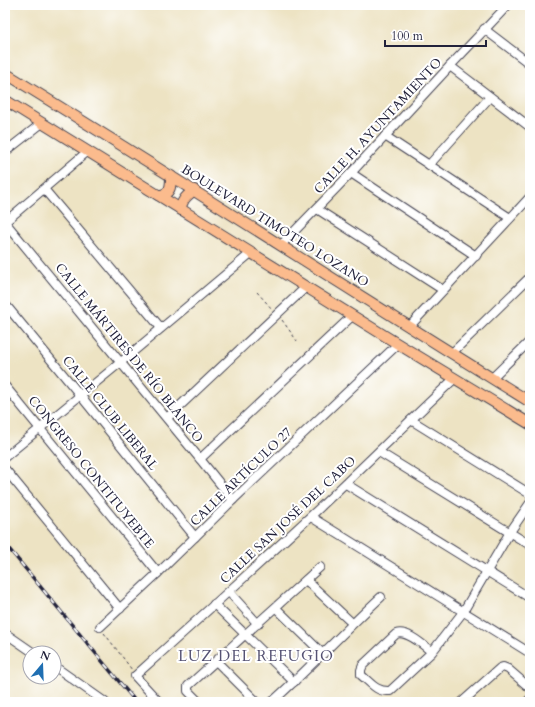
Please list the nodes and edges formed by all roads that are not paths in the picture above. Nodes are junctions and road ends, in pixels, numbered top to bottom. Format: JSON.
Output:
{"nodes":[{"id":1,"x":508,"y":5,"type":"edge"},
{"id":2,"x":484,"y":29,"type":"junction"},
{"id":3,"x":530,"y":64,"type":"edge"},
{"id":4,"x":450,"y":66,"type":"junction"},
{"id":5,"x":5,"y":73,"type":"edge"},
{"id":6,"x":490,"y":97,"type":"junction"},
{"id":7,"x":5,"y":100,"type":"edge"},
{"id":8,"x":42,"y":123,"type":"junction"},
{"id":9,"x":530,"y":127,"type":"edge"},
{"id":10,"x":385,"y":136,"type":"junction"},
{"id":11,"x":88,"y":151,"type":"junction"},
{"id":12,"x":5,"y":152,"type":"edge"},
{"id":13,"x":429,"y":165,"type":"junction"},
{"id":14,"x":351,"y":173,"type":"junction"},
{"id":15,"x":171,"y":176,"type":"junction"},
{"id":16,"x":44,"y":189,"type":"junction"},
{"id":17,"x":194,"y":190,"type":"junction"},
{"id":18,"x":158,"y":195,"type":"junction"},
{"id":19,"x":530,"y":197,"type":"edge"},
{"id":20,"x":317,"y":209,"type":"junction"},
{"id":21,"x":181,"y":210,"type":"junction"},
{"id":22,"x":510,"y":218,"type":"junction"},
{"id":23,"x":5,"y":222,"type":"edge"},
{"id":24,"x":281,"y":245,"type":"junction"},
{"id":25,"x":250,"y":253,"type":"junction"},
{"id":26,"x":476,"y":256,"type":"junction"},
{"id":27,"x":530,"y":277,"type":"edge"},
{"id":28,"x":306,"y":287,"type":"junction"},
{"id":29,"x":443,"y":290,"type":"junction"},
{"id":30,"x":5,"y":304,"type":"edge"},
{"id":31,"x":352,"y":316,"type":"junction"},
{"id":32,"x":409,"y":326,"type":"junction"},
{"id":33,"x":161,"y":328,"type":"junction"},
{"id":34,"x":530,"y":341,"type":"edge"},
{"id":35,"x":398,"y":344,"type":"junction"},
{"id":36,"x":452,"y":353,"type":"junction"},
{"id":37,"x":121,"y":362,"type":"junction"},
{"id":38,"x":454,"y":378,"type":"junction"},
{"id":39,"x":492,"y":378,"type":"junction"},
{"id":40,"x":5,"y":386,"type":"edge"},
{"id":41,"x":80,"y":395,"type":"junction"},
{"id":42,"x":530,"y":402,"type":"edge"},
{"id":43,"x":167,"y":418,"type":"junction"},
{"id":44,"x":411,"y":420,"type":"junction"},
{"id":45,"x":530,"y":424,"type":"edge"},
{"id":46,"x":39,"y":428,"type":"junction"},
{"id":47,"x":379,"y":452,"type":"junction"},
{"id":48,"x":5,"y":457,"type":"edge"},
{"id":49,"x":200,"y":459,"type":"junction"},
{"id":50,"x":5,"y":469,"type":"edge"},
{"id":51,"x":346,"y":484,"type":"junction"},
{"id":52,"x":530,"y":494,"type":"edge"},
{"id":53,"x":233,"y":500,"type":"junction"},
{"id":54,"x":530,"y":503,"type":"edge"},
{"id":55,"x":311,"y":516,"type":"junction"},
{"id":56,"x":510,"y":532,"type":"junction"},
{"id":57,"x":195,"y":537,"type":"junction"},
{"id":58,"x":530,"y":545,"type":"edge"},
{"id":59,"x":320,"y":567,"type":"dead end"},
{"id":60,"x":487,"y":571,"type":"junction"},
{"id":61,"x":158,"y":573,"type":"junction"},
{"id":62,"x":306,"y":580,"type":"junction"},
{"id":63,"x":228,"y":592,"type":"junction"},
{"id":64,"x":381,"y":597,"type":"dead end"},
{"id":65,"x":530,"y":598,"type":"edge"},
{"id":66,"x":214,"y":604,"type":"junction"},
{"id":67,"x":276,"y":608,"type":"junction"},
{"id":68,"x":120,"y":609,"type":"junction"},
{"id":69,"x":463,"y":612,"type":"junction"},
{"id":70,"x":352,"y":623,"type":"junction"},
{"id":71,"x":258,"y":624,"type":"junction"},
{"id":72,"x":100,"y":628,"type":"road end"},
{"id":73,"x":5,"y":633,"type":"edge"},
{"id":74,"x":246,"y":634,"type":"junction"},
{"id":75,"x":22,"y":645,"type":"edge"},
{"id":76,"x":432,"y":652,"type":"junction"},
{"id":77,"x":530,"y":653,"type":"edge"},
{"id":78,"x":323,"y":654,"type":"junction"},
{"id":79,"x":216,"y":661,"type":"junction"},
{"id":80,"x":62,"y":672,"type":"edge"},
{"id":81,"x":294,"y":682,"type":"junction"},
{"id":82,"x":530,"y":688,"type":"edge"},
{"id":83,"x":105,"y":702,"type":"edge"},
{"id":84,"x":159,"y":702,"type":"edge"},
{"id":85,"x":199,"y":702,"type":"edge"},
{"id":86,"x":256,"y":702,"type":"edge"},
{"id":87,"x":272,"y":702,"type":"edge"},
{"id":88,"x":462,"y":702,"type":"edge"}],
"edges":[{"from":1,"to":2,"type":"street","name":"CALLE H. AYUNTAMIENTO"},
{"from":2,"to":3,"type":"street"},
{"from":2,"to":4,"type":"street","name":"CALLE H. AYUNTAMIENTO"},
{"from":4,"to":6,"type":"street"},
{"from":4,"to":10,"type":"street","name":"CALLE H. AYUNTAMIENTO"},
{"from":5,"to":15,"type":"main road","name":"BOULEVARD TIMOTEO LOZANO"},
{"from":6,"to":9,"type":"street"},
{"from":6,"to":13,"type":"street"},
{"from":7,"to":8,"type":"main road"},
{"from":8,"to":11,"type":"main road"},
{"from":8,"to":12,"type":"street"},
{"from":10,"to":13,"type":"street"},
{"from":10,"to":14,"type":"street","name":"CALLE H. AYUNTAMIENTO"},
{"from":11,"to":16,"type":"street"},
{"from":11,"to":18,"type":"main road"},
{"from":13,"to":22,"type":"street"},
{"from":14,"to":20,"type":"street","name":"CALLE H. AYUNTAMIENTO"},
{"from":14,"to":26,"type":"street"},
{"from":15,"to":17,"type":"main road","name":"BOULEVARD TIMOTEO LOZANO"},
{"from":15,"to":18,"type":"main road"},
{"from":16,"to":23,"type":"street"},
{"from":16,"to":33,"type":"street"},
{"from":17,"to":21,"type":"main road"},
{"from":17,"to":24,"type":"main road","name":"BOULEVARD TIMOTEO LOZANO"},
{"from":18,"to":21,"type":"main road"},
{"from":19,"to":22,"type":"street"},
{"from":20,"to":24,"type":"street","name":"CALLE H. AYUNTAMIENTO"},
{"from":20,"to":29,"type":"street"},
{"from":21,"to":25,"type":"main road"},
{"from":22,"to":26,"type":"street"},
{"from":23,"to":37,"type":"street","name":"CALLE MÁRTIRES DE RÍO BLANCO"},
{"from":24,"to":32,"type":"main road","name":"BOULEVARD TIMOTEO LOZANO"},
{"from":25,"to":28,"type":"main road"},
{"from":25,"to":33,"type":"street"},
{"from":26,"to":29,"type":"street"},
{"from":27,"to":36,"type":"street"},
{"from":28,"to":31,"type":"main road"},
{"from":28,"to":43,"type":"street"},
{"from":29,"to":32,"type":"street"},
{"from":30,"to":41,"type":"street","name":"CALLE CLUB LIBERAL"},
{"from":31,"to":35,"type":"main road"},
{"from":31,"to":49,"type":"street"},
{"from":32,"to":36,"type":"main road","name":"BOULEVARD TIMOTEO LOZANO"},
{"from":33,"to":37,"type":"street"},
{"from":34,"to":39,"type":"street"},
{"from":35,"to":38,"type":"main road"},
{"from":35,"to":53,"type":"street","name":"CALLE ARTÍCULO 27"},
{"from":36,"to":39,"type":"main road","name":"BOULEVARD TIMOTEO LOZANO"},
{"from":37,"to":41,"type":"street"},
{"from":37,"to":43,"type":"street","name":"CALLE MÁRTIRES DE RÍO BLANCO"},
{"from":38,"to":44,"type":"street","name":"CALLE SAN JOSÉ DEL CABO"},
{"from":38,"to":45,"type":"main road"},
{"from":39,"to":42,"type":"main road","name":"BOULEVARD TIMOTEO LOZANO"},
{"from":40,"to":46,"type":"street","name":"CONGRESO CONTITUYEBTE"},
{"from":41,"to":46,"type":"street"},
{"from":41,"to":57,"type":"street","name":"CALLE CLUB LIBERAL"},
{"from":43,"to":49,"type":"street","name":"CALLE MÁRTIRES DE RÍO BLANCO"},
{"from":44,"to":47,"type":"street","name":"CALLE SAN JOSÉ DEL CABO"},
{"from":44,"to":52,"type":"street"},
{"from":46,"to":48,"type":"street"},
{"from":46,"to":61,"type":"street","name":"CONGRESO CONTITUYEBTE"},
{"from":47,"to":51,"type":"street","name":"CALLE SAN JOSÉ DEL CABO"},
{"from":47,"to":56,"type":"street"},
{"from":49,"to":53,"type":"street","name":"CALLE MÁRTIRES DE RÍO BLANCO"},
{"from":50,"to":68,"type":"street"},
{"from":51,"to":55,"type":"street","name":"CALLE SAN JOSÉ DEL CABO"},
{"from":51,"to":60,"type":"street"},
{"from":53,"to":57,"type":"street","name":"CALLE ARTÍCULO 27"},
{"from":54,"to":56,"type":"street"},
{"from":55,"to":63,"type":"street","name":"CALLE SAN JOSÉ DEL CABO"},
{"from":55,"to":69,"type":"street"},
{"from":56,"to":58,"type":"street"},
{"from":56,"to":60,"type":"street"},
{"from":57,"to":61,"type":"street","name":"CALLE ARTÍCULO 27"},
{"from":59,"to":62,"type":"street"},
{"from":60,"to":65,"type":"street"},
{"from":60,"to":69,"type":"street"},
{"from":61,"to":68,"type":"street","name":"CALLE ARTÍCULO 27"},
{"from":62,"to":67,"type":"street"},
{"from":62,"to":70,"type":"street"},
{"from":63,"to":66,"type":"street","name":"CALLE SAN JOSÉ DEL CABO"},
{"from":63,"to":71,"type":"street"},
{"from":64,"to":70,"type":"street"},
{"from":66,"to":74,"type":"street"},
{"from":66,"to":84,"type":"street","name":"CALLE SAN JOSÉ DEL CABO"},
{"from":67,"to":71,"type":"street"},
{"from":67,"to":78,"type":"street"},
{"from":68,"to":72,"type":"street","name":"CALLE ARTÍCULO 27"},
{"from":69,"to":76,"type":"street"},
{"from":69,"to":77,"type":"street"},
{"from":70,"to":78,"type":"street"},
{"from":71,"to":74,"type":"street"},
{"from":73,"to":75,"type":"street"},
{"from":74,"to":79,"type":"street"},
{"from":74,"to":81,"type":"street"},
{"from":76,"to":76,"type":"street"},
{"from":78,"to":81,"type":"street"},
{"from":79,"to":85,"type":"street"},
{"from":79,"to":86,"type":"street"},
{"from":80,"to":83,"type":"street"},
{"from":81,"to":87,"type":"street"},
{"from":82,"to":88,"type":"street"}]}
